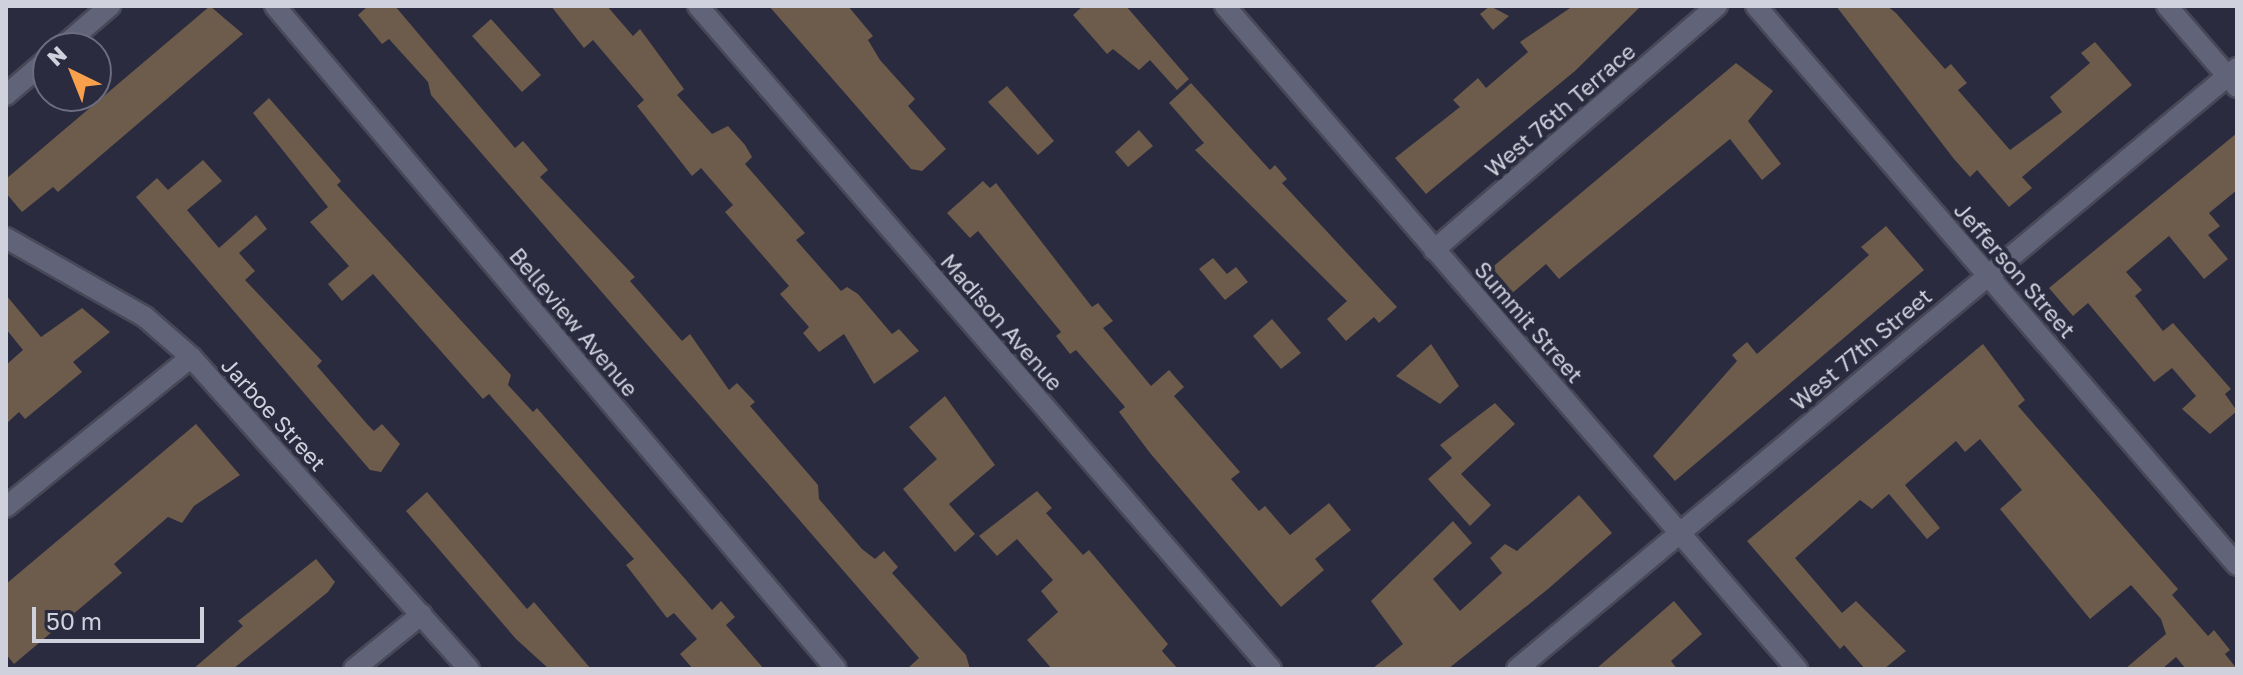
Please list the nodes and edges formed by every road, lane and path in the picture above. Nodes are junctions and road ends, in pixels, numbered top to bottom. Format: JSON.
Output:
{"nodes":[{"id":1,"x":110,"y":6,"type":"edge"},
{"id":2,"x":275,"y":6,"type":"edge"},
{"id":3,"x":698,"y":6,"type":"edge"},
{"id":4,"x":1225,"y":6,"type":"edge"},
{"id":5,"x":1717,"y":6,"type":"edge"},
{"id":6,"x":1756,"y":6,"type":"edge"},
{"id":7,"x":2167,"y":6,"type":"edge"},
{"id":8,"x":80,"y":32,"type":"edge"},
{"id":9,"x":32,"y":73,"type":"edge"},
{"id":10,"x":2234,"y":77,"type":"edge"},
{"id":11,"x":6,"y":95,"type":"edge"},
{"id":12,"x":6,"y":238,"type":"edge"},
{"id":13,"x":1434,"y":250,"type":"junction"},
{"id":14,"x":1987,"y":276,"type":"junction"},
{"id":15,"x":191,"y":357,"type":"junction"},
{"id":16,"x":6,"y":507,"type":"edge"},
{"id":17,"x":1679,"y":532,"type":"junction"},
{"id":18,"x":2237,"y":565,"type":"edge"},
{"id":19,"x":422,"y":614,"type":"junction"},
{"id":20,"x":354,"y":669,"type":"edge"},
{"id":21,"x":469,"y":669,"type":"edge"},
{"id":22,"x":836,"y":669,"type":"edge"},
{"id":23,"x":1271,"y":669,"type":"edge"},
{"id":24,"x":1517,"y":669,"type":"edge"},
{"id":25,"x":1797,"y":669,"type":"edge"}],
"edges":[{"from":1,"to":8,"type":"street"},
{"from":2,"to":22,"type":"street","name":"Belleview Avenue"},
{"from":3,"to":23,"type":"street","name":"Madison Avenue"},
{"from":4,"to":13,"type":"street","name":"Summit Street"},
{"from":5,"to":13,"type":"street","name":"West 76th Terrace"},
{"from":6,"to":14,"type":"street","name":"Jefferson Street"},
{"from":7,"to":10,"type":"street"},
{"from":9,"to":11,"type":"street"},
{"from":10,"to":14,"type":"street","name":"West 77th Street"},
{"from":12,"to":15,"type":"street","name":"Jarboe Street"},
{"from":13,"to":17,"type":"street","name":"Summit Street"},
{"from":14,"to":17,"type":"street","name":"West 77th Street"},
{"from":14,"to":18,"type":"street","name":"Jefferson Street"},
{"from":15,"to":16,"type":"street"},
{"from":15,"to":19,"type":"street","name":"Jarboe Street"},
{"from":17,"to":24,"type":"street","name":"West 77th Street"},
{"from":17,"to":25,"type":"street","name":"Summit Street"},
{"from":19,"to":20,"type":"street"},
{"from":19,"to":21,"type":"street","name":"Jarboe Street"}]}
